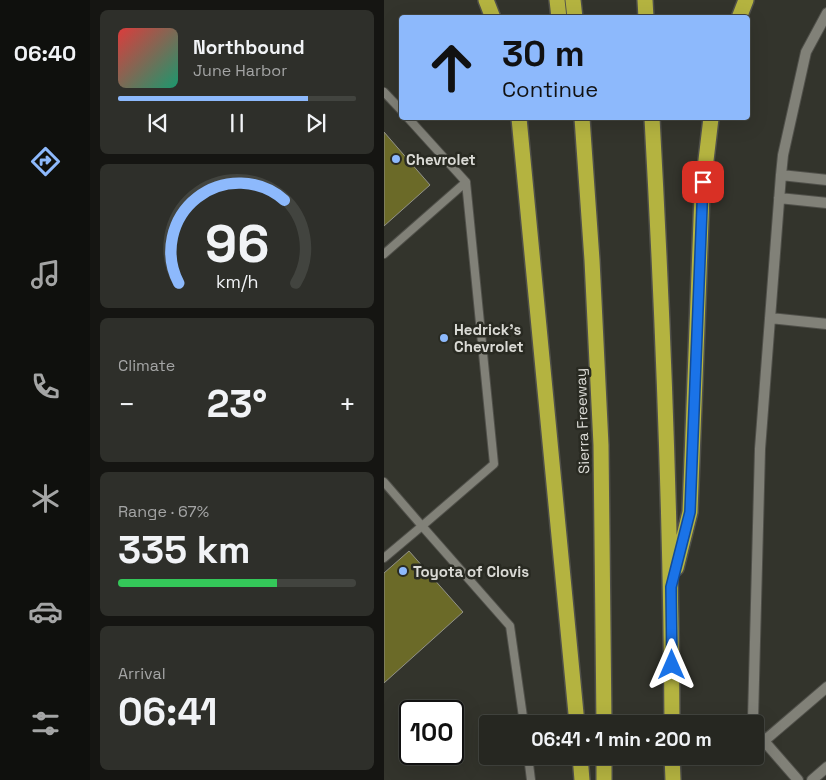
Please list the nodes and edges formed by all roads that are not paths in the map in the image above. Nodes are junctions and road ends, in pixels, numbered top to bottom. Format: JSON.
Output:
{"nodes":[{"id":1,"x":486,"y":0,"type":"edge"},
{"id":2,"x":557,"y":0,"type":"edge"},
{"id":3,"x":573,"y":0,"type":"edge"},
{"id":4,"x":645,"y":0,"type":"edge"},
{"id":5,"x":746,"y":0,"type":"edge"},
{"id":6,"x":826,"y":13,"type":"edge"},
{"id":7,"x":492,"y":15,"type":"edge"},
{"id":8,"x":559,"y":15,"type":"edge"},
{"id":9,"x":574,"y":15,"type":"edge"},
{"id":10,"x":646,"y":15,"type":"edge"},
{"id":11,"x":740,"y":15,"type":"edge"},
{"id":12,"x":384,"y":92,"type":"edge"},
{"id":13,"x":399,"y":108,"type":"edge"},
{"id":14,"x":410,"y":120,"type":"edge"},
{"id":15,"x":519,"y":120,"type":"edge"},
{"id":16,"x":573,"y":120,"type":"edge"},
{"id":17,"x":582,"y":120,"type":"edge"},
{"id":18,"x":652,"y":120,"type":"edge"},
{"id":19,"x":711,"y":120,"type":"edge"},
{"id":20,"x":781,"y":175,"type":"junction"},
{"id":21,"x":826,"y":180,"type":"edge"},
{"id":22,"x":466,"y":182,"type":"junction"},
{"id":23,"x":779,"y":198,"type":"junction"},
{"id":24,"x":826,"y":203,"type":"edge"},
{"id":25,"x":384,"y":254,"type":"edge"},
{"id":26,"x":592,"y":260,"type":"junction"},
{"id":27,"x":770,"y":318,"type":"junction"},
{"id":28,"x":826,"y":324,"type":"edge"},
{"id":29,"x":384,"y":482,"type":"edge"},
{"id":30,"x":422,"y":526,"type":"junction"},
{"id":31,"x":384,"y":558,"type":"edge"},
{"id":32,"x":671,"y":587,"type":"junction"},
{"id":33,"x":826,"y":687,"type":"edge"},
{"id":34,"x":523,"y":715,"type":"edge"},
{"id":35,"x":576,"y":715,"type":"edge"},
{"id":36,"x":604,"y":715,"type":"edge"},
{"id":37,"x":672,"y":715,"type":"edge"},
{"id":38,"x":753,"y":715,"type":"edge"},
{"id":39,"x":764,"y":741,"type":"joint"},
{"id":40,"x":529,"y":765,"type":"edge"},
{"id":41,"x":581,"y":765,"type":"edge"},
{"id":42,"x":604,"y":765,"type":"edge"},
{"id":43,"x":672,"y":765,"type":"edge"},
{"id":44,"x":826,"y":767,"type":"edge"},
{"id":45,"x":531,"y":780,"type":"edge"},
{"id":46,"x":582,"y":780,"type":"edge"},
{"id":47,"x":604,"y":780,"type":"edge"},
{"id":48,"x":673,"y":780,"type":"edge"},
{"id":49,"x":798,"y":780,"type":"edge"},
{"id":50,"x":812,"y":780,"type":"edge"}],
"edges":[{"from":1,"to":7,"type":"highway"},
{"from":2,"to":8,"type":"highway"},
{"from":3,"to":9,"type":"highway"},
{"from":4,"to":10,"type":"highway"},
{"from":5,"to":11,"type":"highway"},
{"from":6,"to":20,"type":"street"},
{"from":12,"to":13,"type":"lane"},
{"from":14,"to":22,"type":"lane"},
{"from":15,"to":35,"type":"highway"},
{"from":16,"to":26,"type":"highway"},
{"from":17,"to":26,"type":"highway","name":"Sierra Freeway"},
{"from":18,"to":32,"type":"highway"},
{"from":19,"to":32,"type":"highway"},
{"from":20,"to":21,"type":"street"},
{"from":20,"to":23,"type":"street"},
{"from":22,"to":25,"type":"lane"},
{"from":22,"to":30,"type":"lane"},
{"from":23,"to":24,"type":"street"},
{"from":23,"to":27,"type":"street"},
{"from":26,"to":36,"type":"highway","name":"Sierra Freeway"},
{"from":27,"to":28,"type":"street"},
{"from":27,"to":38,"type":"street"},
{"from":29,"to":30,"type":"lane"},
{"from":30,"to":31,"type":"lane"},
{"from":30,"to":34,"type":"lane"},
{"from":32,"to":37,"type":"highway"},
{"from":33,"to":39,"type":"street"},
{"from":39,"to":49,"type":"street"},
{"from":40,"to":45,"type":"lane"},
{"from":41,"to":46,"type":"highway"},
{"from":42,"to":47,"type":"highway"},
{"from":43,"to":48,"type":"highway"},
{"from":44,"to":50,"type":"street"}]}
